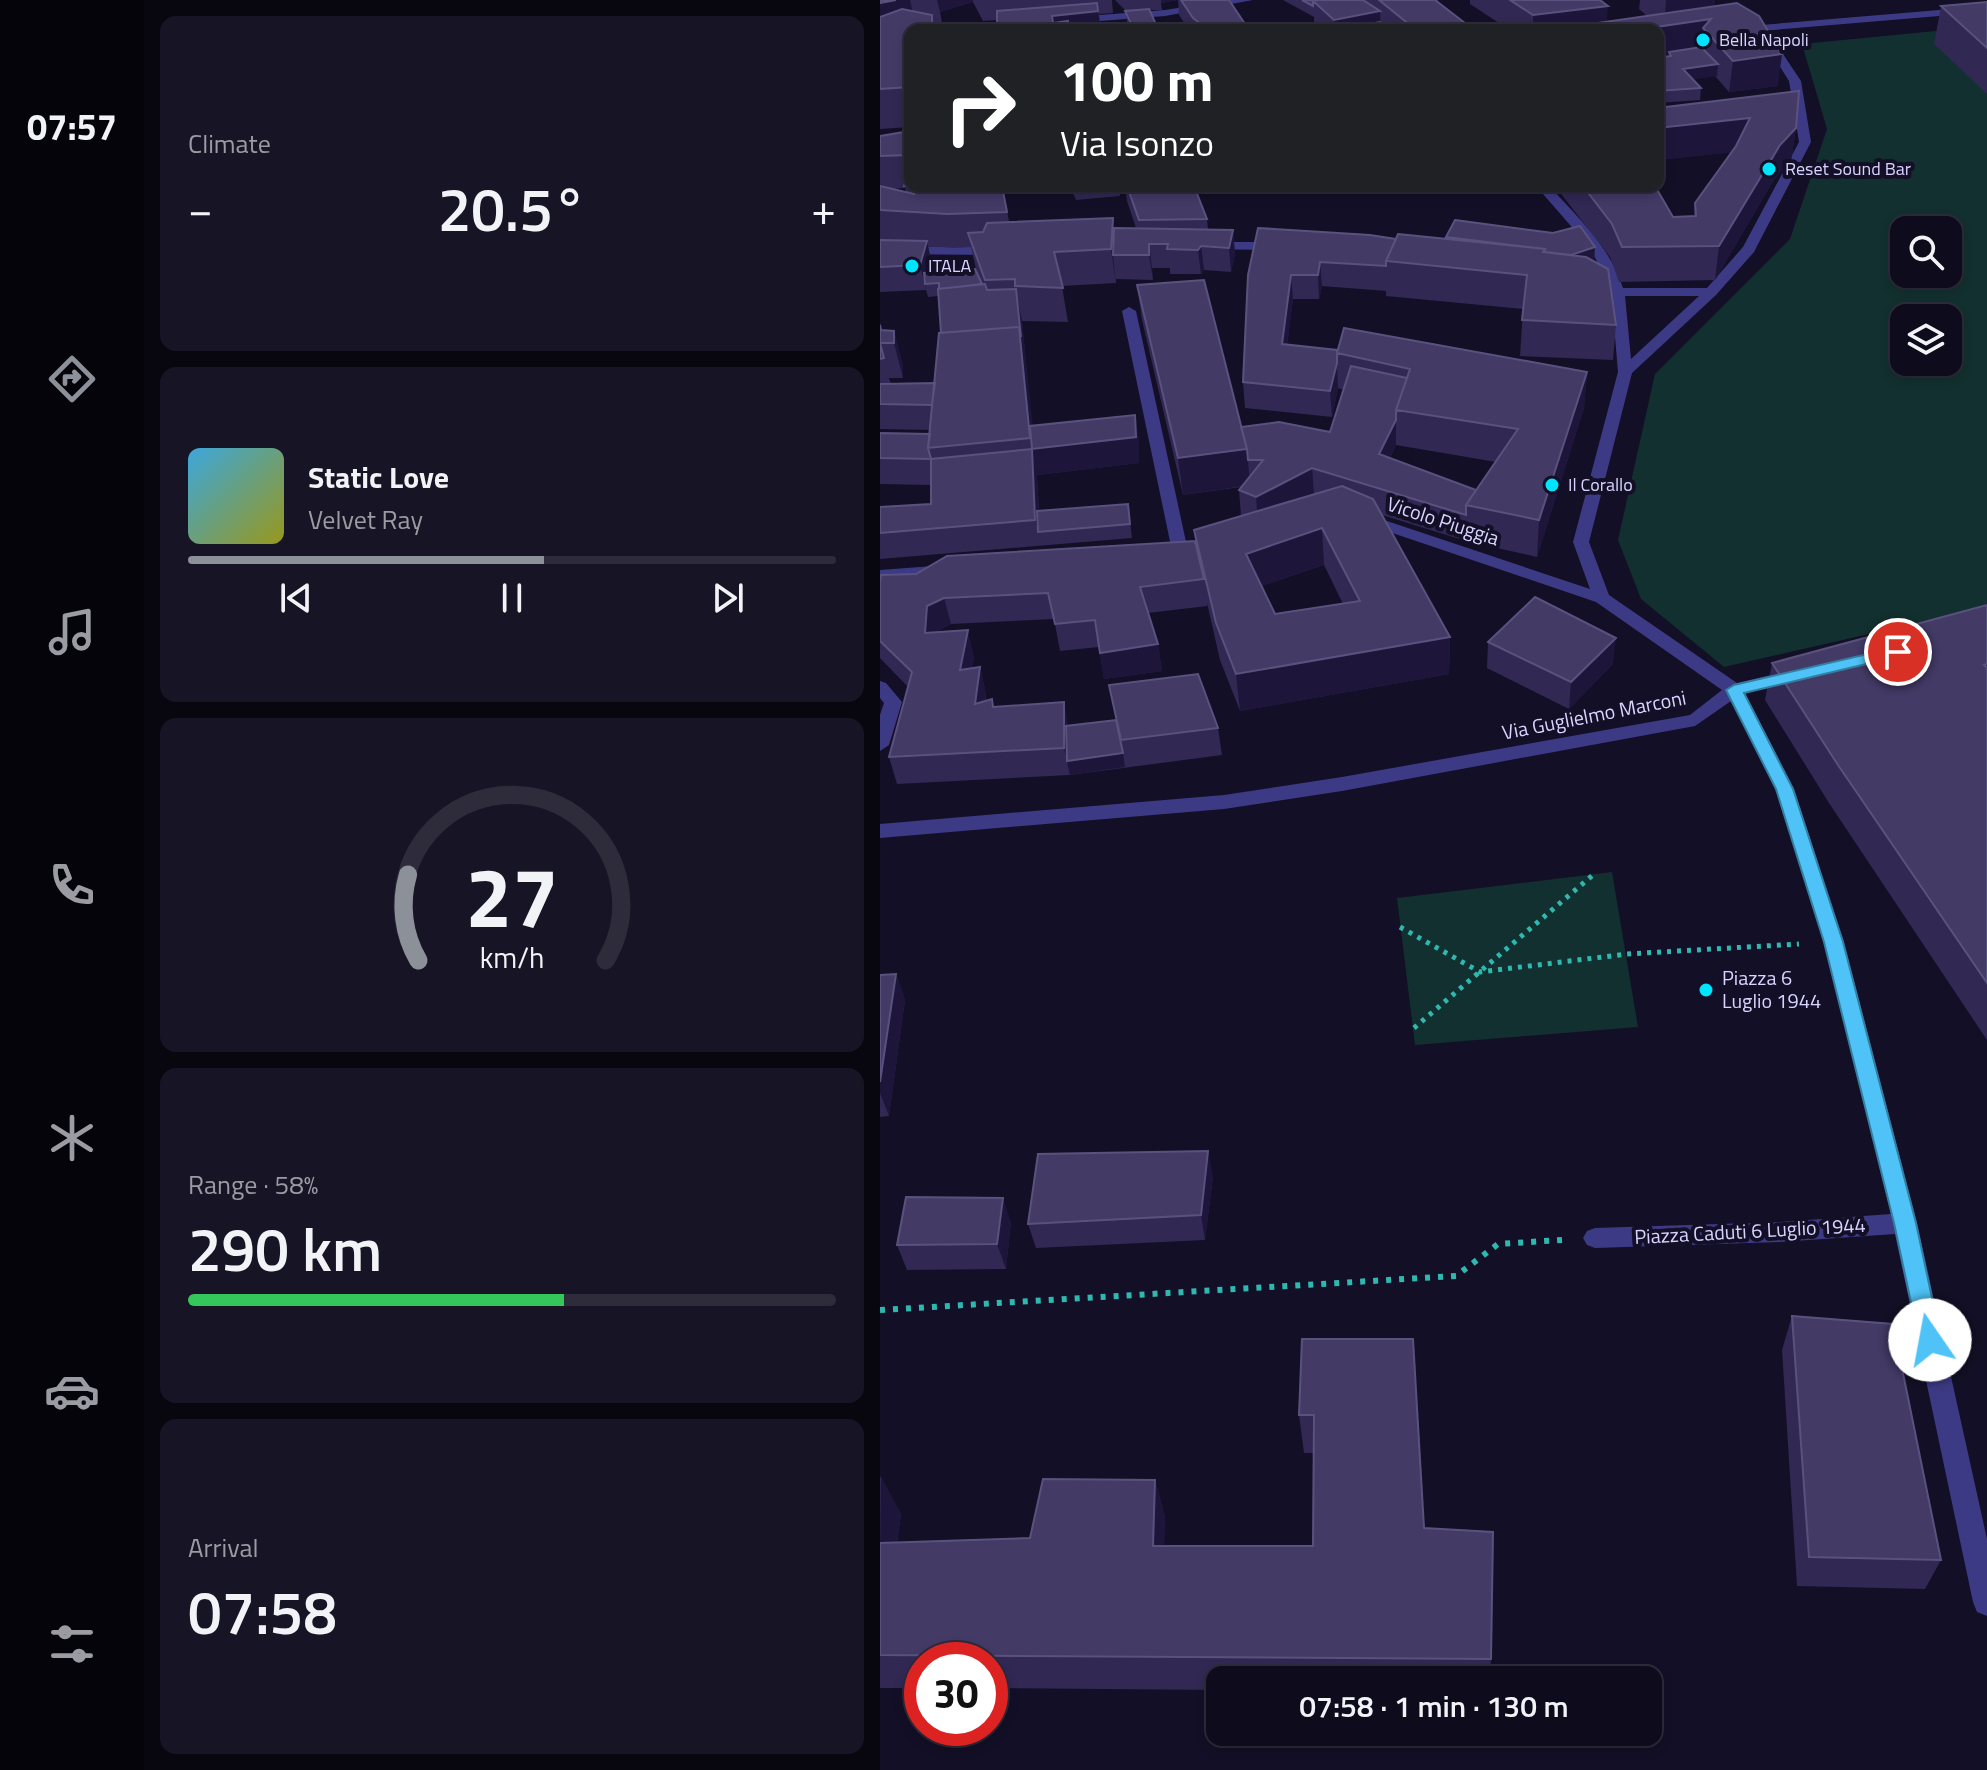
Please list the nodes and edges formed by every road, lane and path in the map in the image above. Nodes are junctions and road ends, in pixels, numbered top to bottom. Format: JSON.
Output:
{"nodes":[{"id":1,"x":1248,"y":0,"type":"edge"},
{"id":2,"x":1987,"y":9,"type":"edge"},
{"id":3,"x":1165,"y":13,"type":"junction"},
{"id":4,"x":1058,"y":22,"type":"edge"},
{"id":5,"x":1042,"y":23,"type":"edge"},
{"id":6,"x":1030,"y":24,"type":"edge"},
{"id":7,"x":1171,"y":24,"type":"edge"},
{"id":8,"x":1733,"y":25,"type":"edge"},
{"id":9,"x":1754,"y":28,"type":"junction"},
{"id":10,"x":1547,"y":192,"type":"edge"},
{"id":11,"x":1299,"y":245,"type":"edge"},
{"id":12,"x":1195,"y":246,"type":"edge"},
{"id":13,"x":880,"y":250,"type":"edge"},
{"id":14,"x":1014,"y":251,"type":"edge"},
{"id":15,"x":1562,"y":284,"type":"edge"},
{"id":16,"x":1617,"y":292,"type":"junction"},
{"id":17,"x":1711,"y":292,"type":"junction"},
{"id":18,"x":1129,"y":311,"type":"dead end"},
{"id":19,"x":1625,"y":372,"type":"junction"},
{"id":20,"x":1346,"y":513,"type":"edge"},
{"id":21,"x":1180,"y":550,"type":"edge"},
{"id":22,"x":959,"y":569,"type":"edge"},
{"id":23,"x":880,"y":575,"type":"edge"},
{"id":24,"x":1602,"y":598,"type":"junction"},
{"id":25,"x":1807,"y":673,"type":"edge"},
{"id":26,"x":880,"y":687,"type":"edge"},
{"id":27,"x":1734,"y":690,"type":"junction"},
{"id":28,"x":880,"y":745,"type":"edge"},
{"id":29,"x":880,"y":831,"type":"edge"},
{"id":30,"x":1594,"y":874,"type":"dead end"},
{"id":31,"x":1400,"y":927,"type":"dead end"},
{"id":32,"x":1834,"y":942,"type":"junction"},
{"id":33,"x":1480,"y":972,"type":"junction"},
{"id":34,"x":1414,"y":1028,"type":"dead end"},
{"id":35,"x":1905,"y":1223,"type":"junction"},
{"id":36,"x":1595,"y":1238,"type":"joint"},
{"id":37,"x":880,"y":1310,"type":"edge"},
{"id":38,"x":1987,"y":1602,"type":"edge"}],
"edges":[{"from":1,"to":3,"type":"street"},
{"from":2,"to":9,"type":"street"},
{"from":3,"to":4,"type":"street"},
{"from":3,"to":7,"type":"street"},
{"from":5,"to":6,"type":"street"},
{"from":8,"to":9,"type":"street"},
{"from":9,"to":17,"type":"street"},
{"from":10,"to":16,"type":"street"},
{"from":11,"to":12,"type":"street"},
{"from":13,"to":14,"type":"street"},
{"from":15,"to":16,"type":"street"},
{"from":16,"to":17,"type":"street"},
{"from":16,"to":19,"type":"street"},
{"from":17,"to":19,"type":"street"},
{"from":18,"to":21,"type":"street"},
{"from":19,"to":24,"type":"street"},
{"from":20,"to":24,"type":"street","name":"Vicolo Piuggia"},
{"from":22,"to":23,"type":"street"},
{"from":24,"to":27,"type":"street","name":"Via Guglielmo Marconi"},
{"from":25,"to":27,"type":"street"},
{"from":26,"to":28,"type":"street"},
{"from":27,"to":29,"type":"street","name":"Via Guglielmo Marconi"},
{"from":27,"to":32,"type":"street"},
{"from":30,"to":33,"type":"path"},
{"from":31,"to":33,"type":"path"},
{"from":32,"to":33,"type":"path"},
{"from":32,"to":35,"type":"street"},
{"from":33,"to":34,"type":"path"},
{"from":35,"to":36,"type":"street","name":"Piazza Caduti 6 Luglio 1944"},
{"from":35,"to":38,"type":"street"},
{"from":36,"to":37,"type":"path"}]}
